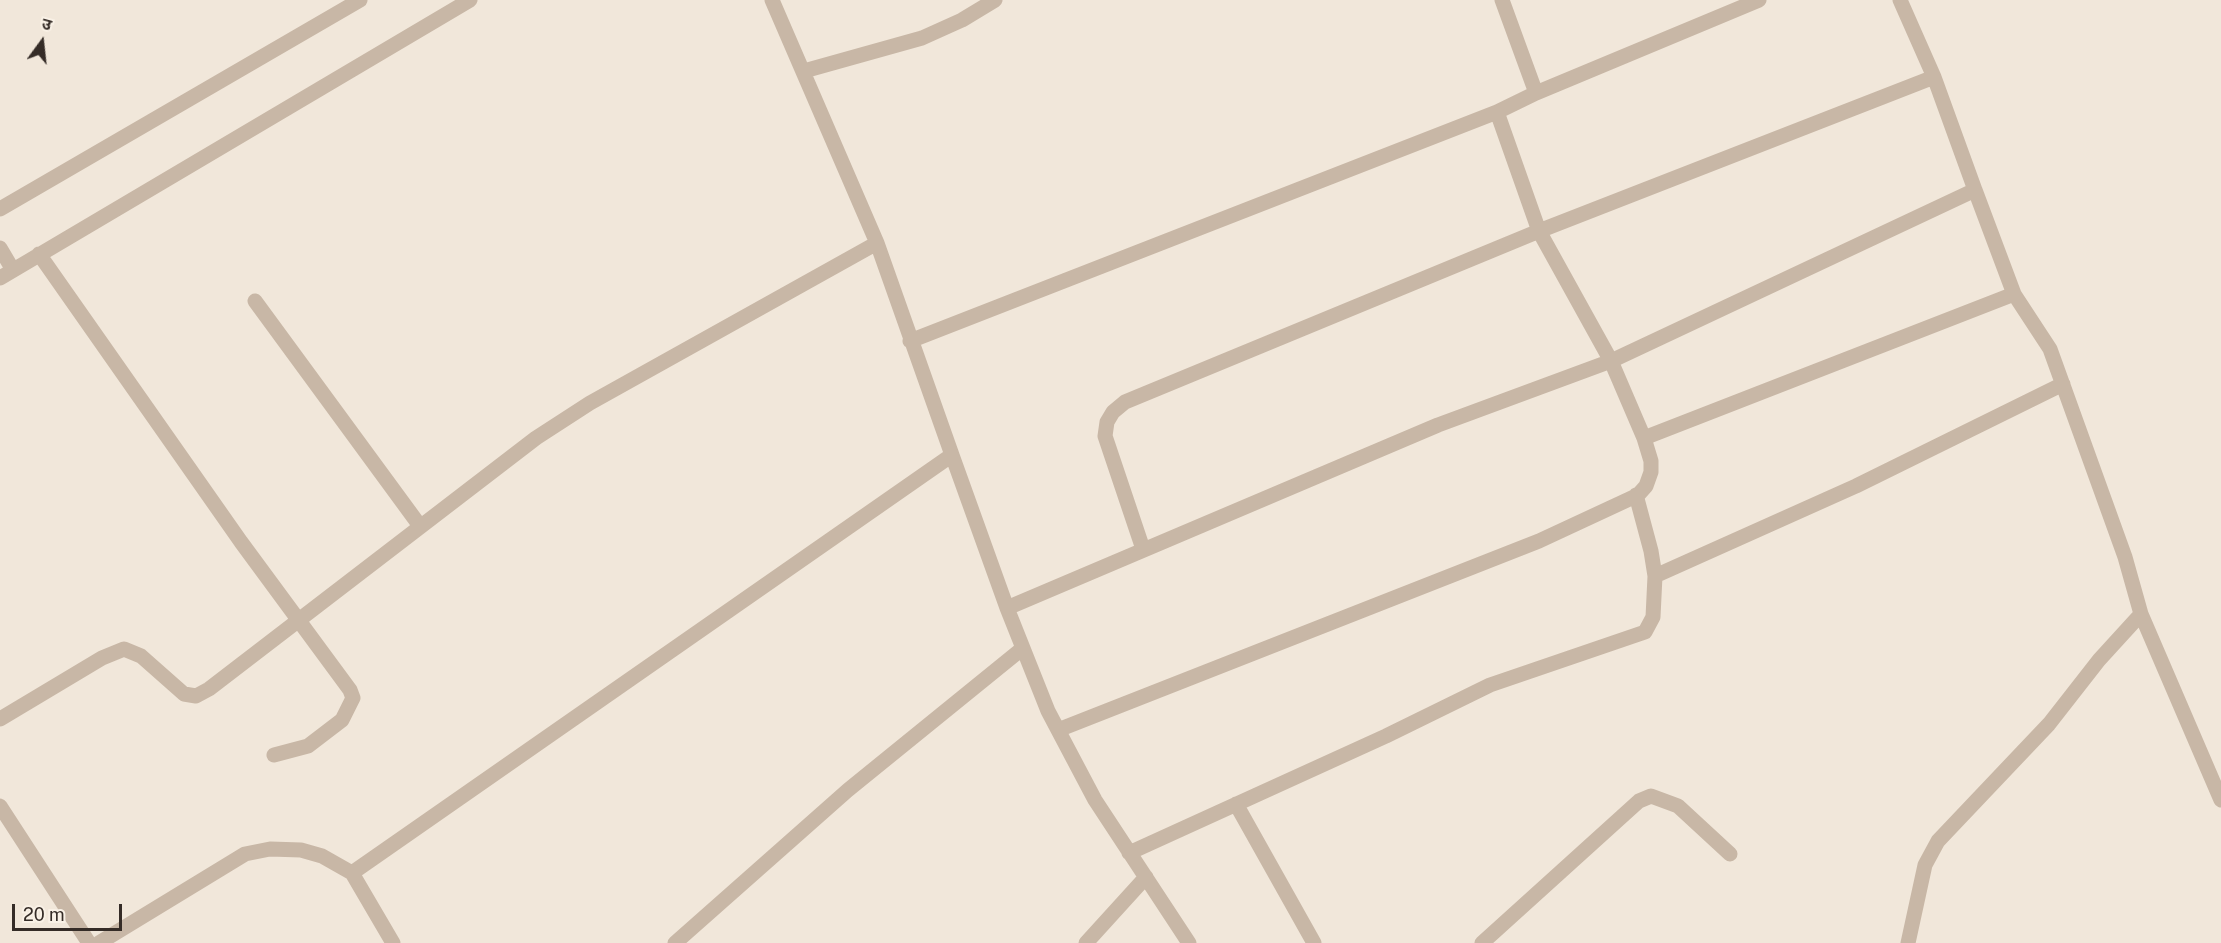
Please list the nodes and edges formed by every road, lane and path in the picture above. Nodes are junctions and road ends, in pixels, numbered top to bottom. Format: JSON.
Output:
{"nodes":[{"id":1,"x":360,"y":0,"type":"edge"},
{"id":2,"x":470,"y":0,"type":"edge"},
{"id":3,"x":772,"y":0,"type":"edge"},
{"id":4,"x":995,"y":0,"type":"edge"},
{"id":5,"x":1502,"y":0,"type":"edge"},
{"id":6,"x":1759,"y":0,"type":"edge"},
{"id":7,"x":1900,"y":0,"type":"edge"},
{"id":8,"x":804,"y":71,"type":"junction"},
{"id":9,"x":1934,"y":77,"type":"junction"},
{"id":10,"x":1536,"y":93,"type":"junction"},
{"id":11,"x":1497,"y":112,"type":"junction"},
{"id":12,"x":1975,"y":190,"type":"junction"},
{"id":13,"x":0,"y":209,"type":"edge"},
{"id":14,"x":1539,"y":231,"type":"junction"},
{"id":15,"x":877,"y":243,"type":"junction"},
{"id":16,"x":0,"y":248,"type":"edge"},
{"id":17,"x":39,"y":254,"type":"junction"},
{"id":18,"x":7,"y":274,"type":"edge"},
{"id":19,"x":2014,"y":294,"type":"junction"},
{"id":20,"x":255,"y":301,"type":"dead end"},
{"id":21,"x":910,"y":341,"type":"junction"},
{"id":22,"x":1611,"y":361,"type":"junction"},
{"id":23,"x":2063,"y":384,"type":"junction"},
{"id":24,"x":1644,"y":438,"type":"junction"},
{"id":25,"x":951,"y":455,"type":"junction"},
{"id":26,"x":1636,"y":495,"type":"junction"},
{"id":27,"x":420,"y":526,"type":"junction"},
{"id":28,"x":1143,"y":549,"type":"junction"},
{"id":29,"x":1655,"y":576,"type":"junction"},
{"id":30,"x":1006,"y":608,"type":"junction"},
{"id":31,"x":2141,"y":614,"type":"junction"},
{"id":32,"x":299,"y":620,"type":"junction"},
{"id":33,"x":1023,"y":648,"type":"junction"},
{"id":34,"x":0,"y":719,"type":"edge"},
{"id":35,"x":1058,"y":730,"type":"junction"},
{"id":36,"x":274,"y":755,"type":"dead end"},
{"id":37,"x":2221,"y":800,"type":"edge"},
{"id":38,"x":1236,"y":804,"type":"junction"},
{"id":39,"x":0,"y":806,"type":"edge"},
{"id":40,"x":1129,"y":853,"type":"junction"},
{"id":41,"x":1730,"y":854,"type":"dead end"},
{"id":42,"x":352,"y":873,"type":"junction"},
{"id":43,"x":1146,"y":877,"type":"junction"},
{"id":44,"x":89,"y":943,"type":"edge"},
{"id":45,"x":99,"y":943,"type":"edge"},
{"id":46,"x":393,"y":943,"type":"edge"},
{"id":47,"x":675,"y":943,"type":"edge"},
{"id":48,"x":1086,"y":943,"type":"edge"},
{"id":49,"x":1190,"y":943,"type":"edge"},
{"id":50,"x":1314,"y":943,"type":"edge"},
{"id":51,"x":1482,"y":943,"type":"edge"},
{"id":52,"x":1908,"y":943,"type":"edge"}],
"edges":[{"from":1,"to":13,"type":"street"},
{"from":2,"to":17,"type":"street"},
{"from":3,"to":8,"type":"street"},
{"from":4,"to":8,"type":"street"},
{"from":5,"to":10,"type":"street"},
{"from":6,"to":10,"type":"street"},
{"from":7,"to":9,"type":"street"},
{"from":8,"to":15,"type":"street"},
{"from":9,"to":12,"type":"street"},
{"from":9,"to":14,"type":"street"},
{"from":10,"to":11,"type":"street"},
{"from":11,"to":14,"type":"street"},
{"from":11,"to":21,"type":"street"},
{"from":12,"to":19,"type":"street"},
{"from":12,"to":22,"type":"street"},
{"from":14,"to":22,"type":"street"},
{"from":14,"to":28,"type":"street"},
{"from":15,"to":21,"type":"street"},
{"from":15,"to":27,"type":"street"},
{"from":16,"to":18,"type":"street"},
{"from":17,"to":18,"type":"street"},
{"from":17,"to":32,"type":"street"},
{"from":19,"to":23,"type":"street"},
{"from":19,"to":24,"type":"street"},
{"from":20,"to":27,"type":"street"},
{"from":21,"to":25,"type":"street"},
{"from":22,"to":24,"type":"street"},
{"from":22,"to":28,"type":"street"},
{"from":23,"to":29,"type":"street"},
{"from":23,"to":31,"type":"street"},
{"from":24,"to":26,"type":"street"},
{"from":25,"to":30,"type":"street"},
{"from":25,"to":42,"type":"street"},
{"from":26,"to":29,"type":"street"},
{"from":26,"to":35,"type":"street"},
{"from":27,"to":32,"type":"street"},
{"from":28,"to":30,"type":"street"},
{"from":29,"to":38,"type":"street"},
{"from":30,"to":33,"type":"street"},
{"from":31,"to":37,"type":"street"},
{"from":31,"to":52,"type":"street"},
{"from":32,"to":34,"type":"street"},
{"from":32,"to":36,"type":"street"},
{"from":33,"to":35,"type":"street"},
{"from":33,"to":47,"type":"street"},
{"from":35,"to":40,"type":"street"},
{"from":38,"to":40,"type":"street"},
{"from":38,"to":50,"type":"street"},
{"from":39,"to":44,"type":"street"},
{"from":40,"to":43,"type":"street"},
{"from":41,"to":51,"type":"street"},
{"from":42,"to":45,"type":"street"},
{"from":42,"to":46,"type":"street"},
{"from":43,"to":48,"type":"street"},
{"from":43,"to":49,"type":"street"}]}
